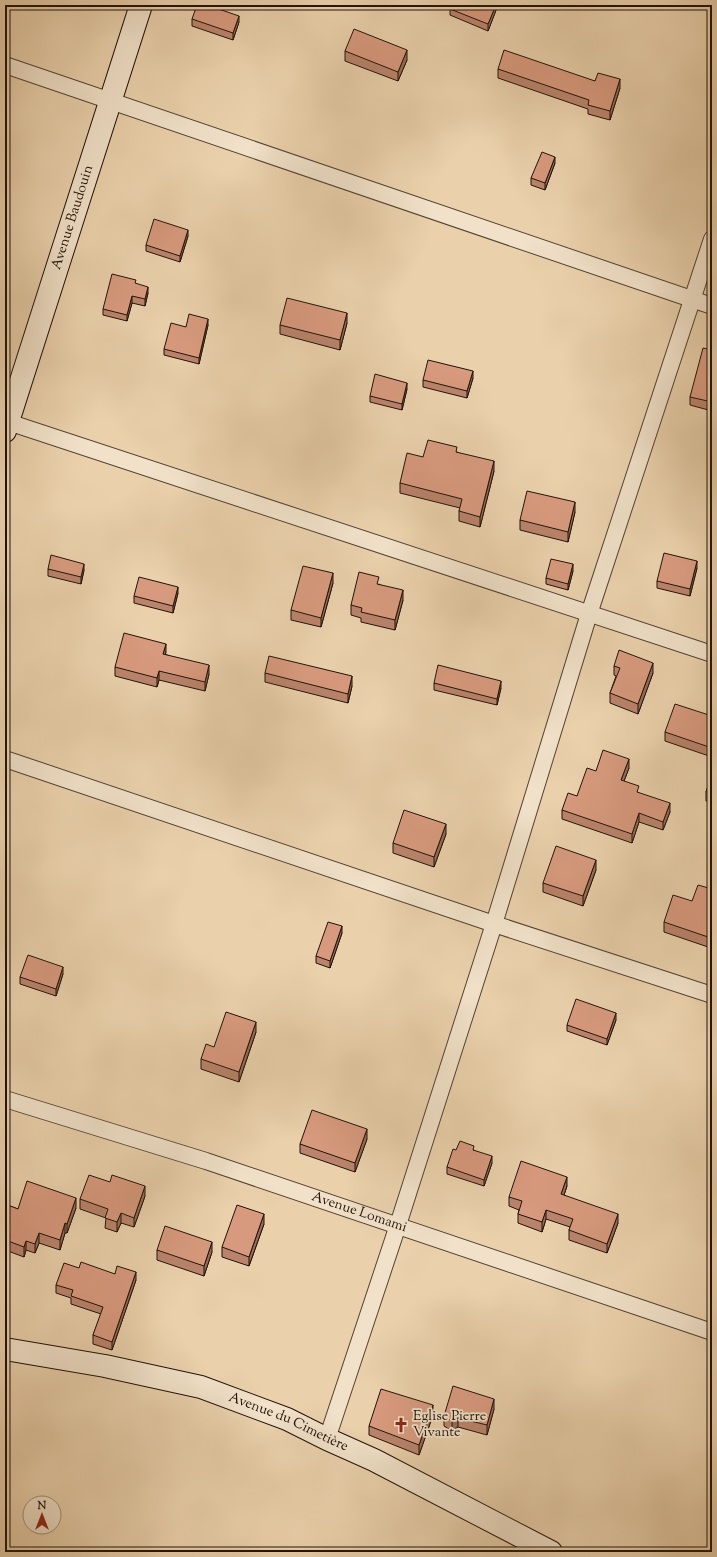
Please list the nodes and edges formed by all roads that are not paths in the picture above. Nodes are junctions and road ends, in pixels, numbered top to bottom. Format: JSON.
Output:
{"nodes":[{"id":1,"x":141,"y":5,"type":"edge"},
{"id":2,"x":5,"y":65,"type":"edge"},
{"id":3,"x":110,"y":101,"type":"junction"},
{"id":4,"x":712,"y":239,"type":"edge"},
{"id":5,"x":693,"y":300,"type":"junction"},
{"id":6,"x":712,"y":306,"type":"edge"},
{"id":7,"x":6,"y":424,"type":"edge"},
{"id":8,"x":590,"y":614,"type":"junction"},
{"id":9,"x":712,"y":654,"type":"edge"},
{"id":10,"x":5,"y":759,"type":"edge"},
{"id":11,"x":494,"y":924,"type":"junction"},
{"id":12,"x":712,"y":995,"type":"edge"},
{"id":13,"x":5,"y":1099,"type":"edge"},
{"id":14,"x":398,"y":1225,"type":"junction"},
{"id":15,"x":712,"y":1332,"type":"edge"},
{"id":16,"x":5,"y":1349,"type":"edge"},
{"id":17,"x":326,"y":1440,"type":"junction"},
{"id":18,"x":551,"y":1552,"type":"edge"}],
"edges":[{"from":1,"to":3,"type":"street","name":"Avenue Baudouin"},
{"from":2,"to":3,"type":"street"},
{"from":3,"to":5,"type":"street"},
{"from":3,"to":7,"type":"street","name":"Avenue Baudouin"},
{"from":4,"to":5,"type":"street"},
{"from":5,"to":6,"type":"street"},
{"from":5,"to":8,"type":"street"},
{"from":7,"to":8,"type":"street"},
{"from":8,"to":9,"type":"street"},
{"from":8,"to":11,"type":"street"},
{"from":10,"to":11,"type":"street"},
{"from":11,"to":12,"type":"street"},
{"from":11,"to":14,"type":"street"},
{"from":13,"to":14,"type":"street","name":"Avenue Lomami"},
{"from":14,"to":15,"type":"street","name":"Avenue Lomami"},
{"from":14,"to":17,"type":"street"},
{"from":16,"to":17,"type":"street","name":"Avenue du Cimetière"},
{"from":17,"to":18,"type":"street","name":"Avenue du Cimetière"}]}
